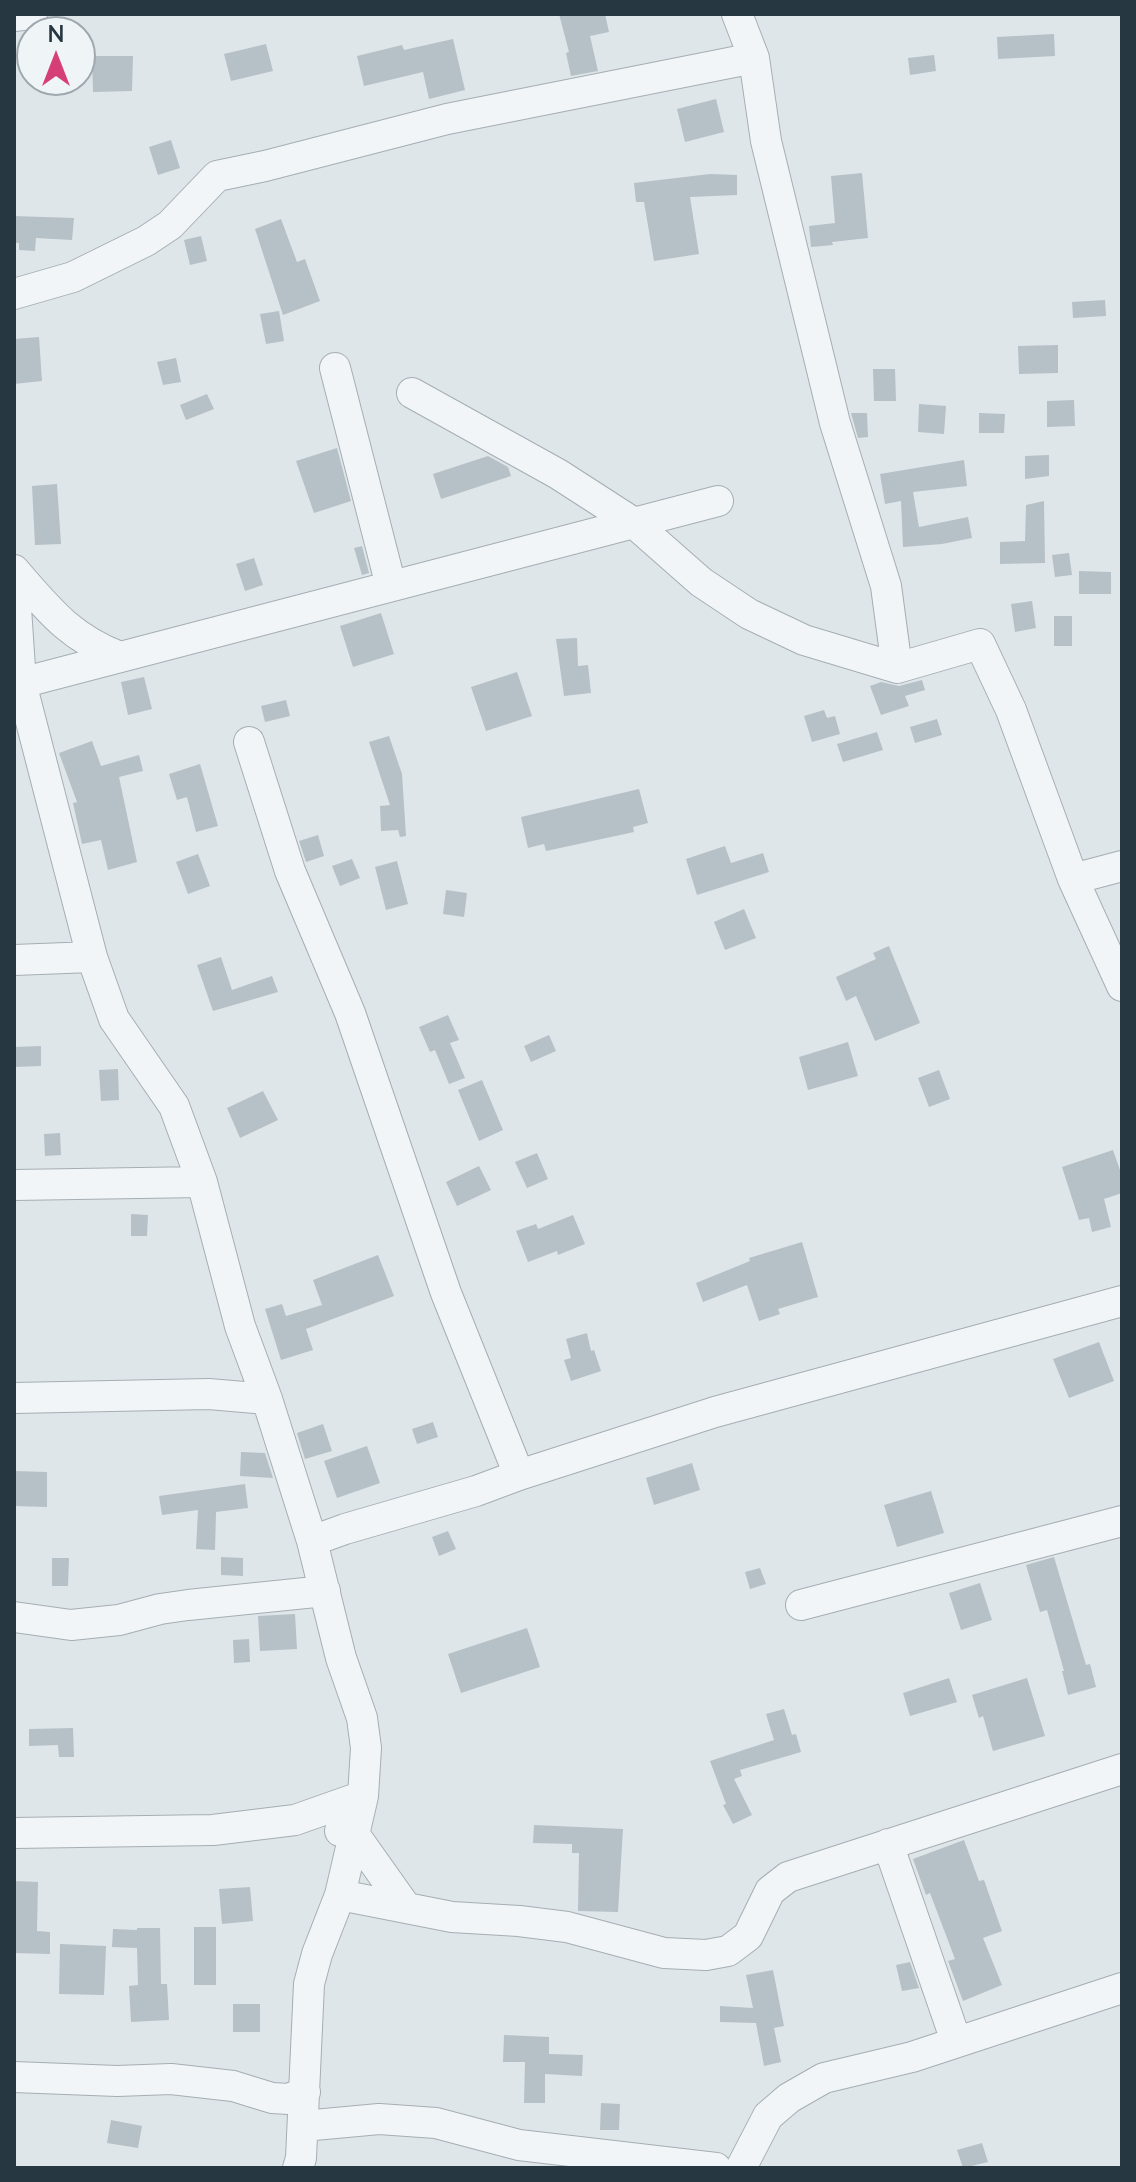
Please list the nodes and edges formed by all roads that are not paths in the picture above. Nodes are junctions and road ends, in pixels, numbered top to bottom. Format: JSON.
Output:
{"nodes":[{"id":1,"x":32,"y":14,"type":"edge"},
{"id":2,"x":737,"y":14,"type":"edge"},
{"id":3,"x":14,"y":16,"type":"edge"},
{"id":4,"x":754,"y":58,"type":"junction"},
{"id":5,"x":14,"y":294,"type":"edge"},
{"id":6,"x":335,"y":368,"type":"dead end"},
{"id":7,"x":412,"y":393,"type":"dead end"},
{"id":8,"x":718,"y":501,"type":"dead end"},
{"id":9,"x":634,"y":523,"type":"junction"},
{"id":10,"x":14,"y":570,"type":"edge"},
{"id":11,"x":14,"y":578,"type":"edge"},
{"id":12,"x":391,"y":586,"type":"junction"},
{"id":13,"x":120,"y":657,"type":"junction"},
{"id":14,"x":897,"y":668,"type":"junction"},
{"id":15,"x":21,"y":683,"type":"junction"},
{"id":16,"x":249,"y":742,"type":"dead end"},
{"id":17,"x":1122,"y":866,"type":"edge"},
{"id":18,"x":1073,"y":879,"type":"junction"},
{"id":19,"x":92,"y":957,"type":"junction"},
{"id":20,"x":14,"y":960,"type":"edge"},
{"id":21,"x":1122,"y":986,"type":"edge"},
{"id":22,"x":202,"y":1182,"type":"junction"},
{"id":23,"x":14,"y":1185,"type":"edge"},
{"id":24,"x":1122,"y":1301,"type":"edge"},
{"id":25,"x":14,"y":1398,"type":"edge"},
{"id":26,"x":267,"y":1399,"type":"junction"},
{"id":27,"x":519,"y":1475,"type":"junction"},
{"id":28,"x":1122,"y":1521,"type":"edge"},
{"id":29,"x":312,"y":1541,"type":"junction"},
{"id":30,"x":325,"y":1591,"type":"junction"},
{"id":31,"x":801,"y":1605,"type":"dead end"},
{"id":32,"x":14,"y":1617,"type":"edge"},
{"id":33,"x":1122,"y":1769,"type":"edge"},
{"id":34,"x":363,"y":1796,"type":"junction"},
{"id":35,"x":295,"y":1820,"type":"junction"},
{"id":36,"x":14,"y":1833,"type":"edge"},
{"id":37,"x":354,"y":1834,"type":"junction"},
{"id":38,"x":888,"y":1844,"type":"junction"},
{"id":39,"x":340,"y":1895,"type":"junction"},
{"id":40,"x":405,"y":1906,"type":"junction"},
{"id":41,"x":1122,"y":1988,"type":"edge"},
{"id":42,"x":956,"y":2041,"type":"junction"},
{"id":43,"x":14,"y":2077,"type":"edge"},
{"id":44,"x":305,"y":2092,"type":"junction"},
{"id":45,"x":303,"y":2126,"type":"junction"},
{"id":46,"x":298,"y":2168,"type":"edge"},
{"id":47,"x":716,"y":2168,"type":"edge"},
{"id":48,"x":741,"y":2168,"type":"edge"}],
"edges":[{"from":1,"to":3,"type":"street"},
{"from":2,"to":4,"type":"street"},
{"from":4,"to":5,"type":"street"},
{"from":4,"to":14,"type":"street"},
{"from":6,"to":12,"type":"street"},
{"from":7,"to":9,"type":"street"},
{"from":8,"to":9,"type":"street"},
{"from":9,"to":12,"type":"street"},
{"from":9,"to":14,"type":"street"},
{"from":10,"to":13,"type":"street"},
{"from":11,"to":15,"type":"street"},
{"from":12,"to":13,"type":"street"},
{"from":13,"to":15,"type":"street"},
{"from":14,"to":18,"type":"street"},
{"from":15,"to":19,"type":"street"},
{"from":16,"to":27,"type":"street"},
{"from":17,"to":18,"type":"street"},
{"from":18,"to":21,"type":"street"},
{"from":19,"to":20,"type":"street"},
{"from":19,"to":22,"type":"street"},
{"from":22,"to":23,"type":"street"},
{"from":22,"to":26,"type":"street"},
{"from":24,"to":27,"type":"street"},
{"from":25,"to":26,"type":"street"},
{"from":26,"to":29,"type":"street"},
{"from":27,"to":29,"type":"street"},
{"from":28,"to":31,"type":"street"},
{"from":29,"to":30,"type":"street"},
{"from":30,"to":32,"type":"street"},
{"from":30,"to":34,"type":"street"},
{"from":33,"to":38,"type":"street"},
{"from":34,"to":35,"type":"street"},
{"from":34,"to":37,"type":"street"},
{"from":35,"to":36,"type":"street"},
{"from":35,"to":37,"type":"street"},
{"from":37,"to":39,"type":"street"},
{"from":37,"to":40,"type":"street"},
{"from":38,"to":40,"type":"street"},
{"from":38,"to":42,"type":"street"},
{"from":39,"to":40,"type":"street"},
{"from":39,"to":44,"type":"street"},
{"from":41,"to":42,"type":"street"},
{"from":42,"to":48,"type":"street"},
{"from":43,"to":44,"type":"street"},
{"from":44,"to":45,"type":"street"},
{"from":45,"to":46,"type":"street"},
{"from":45,"to":47,"type":"street"}]}
